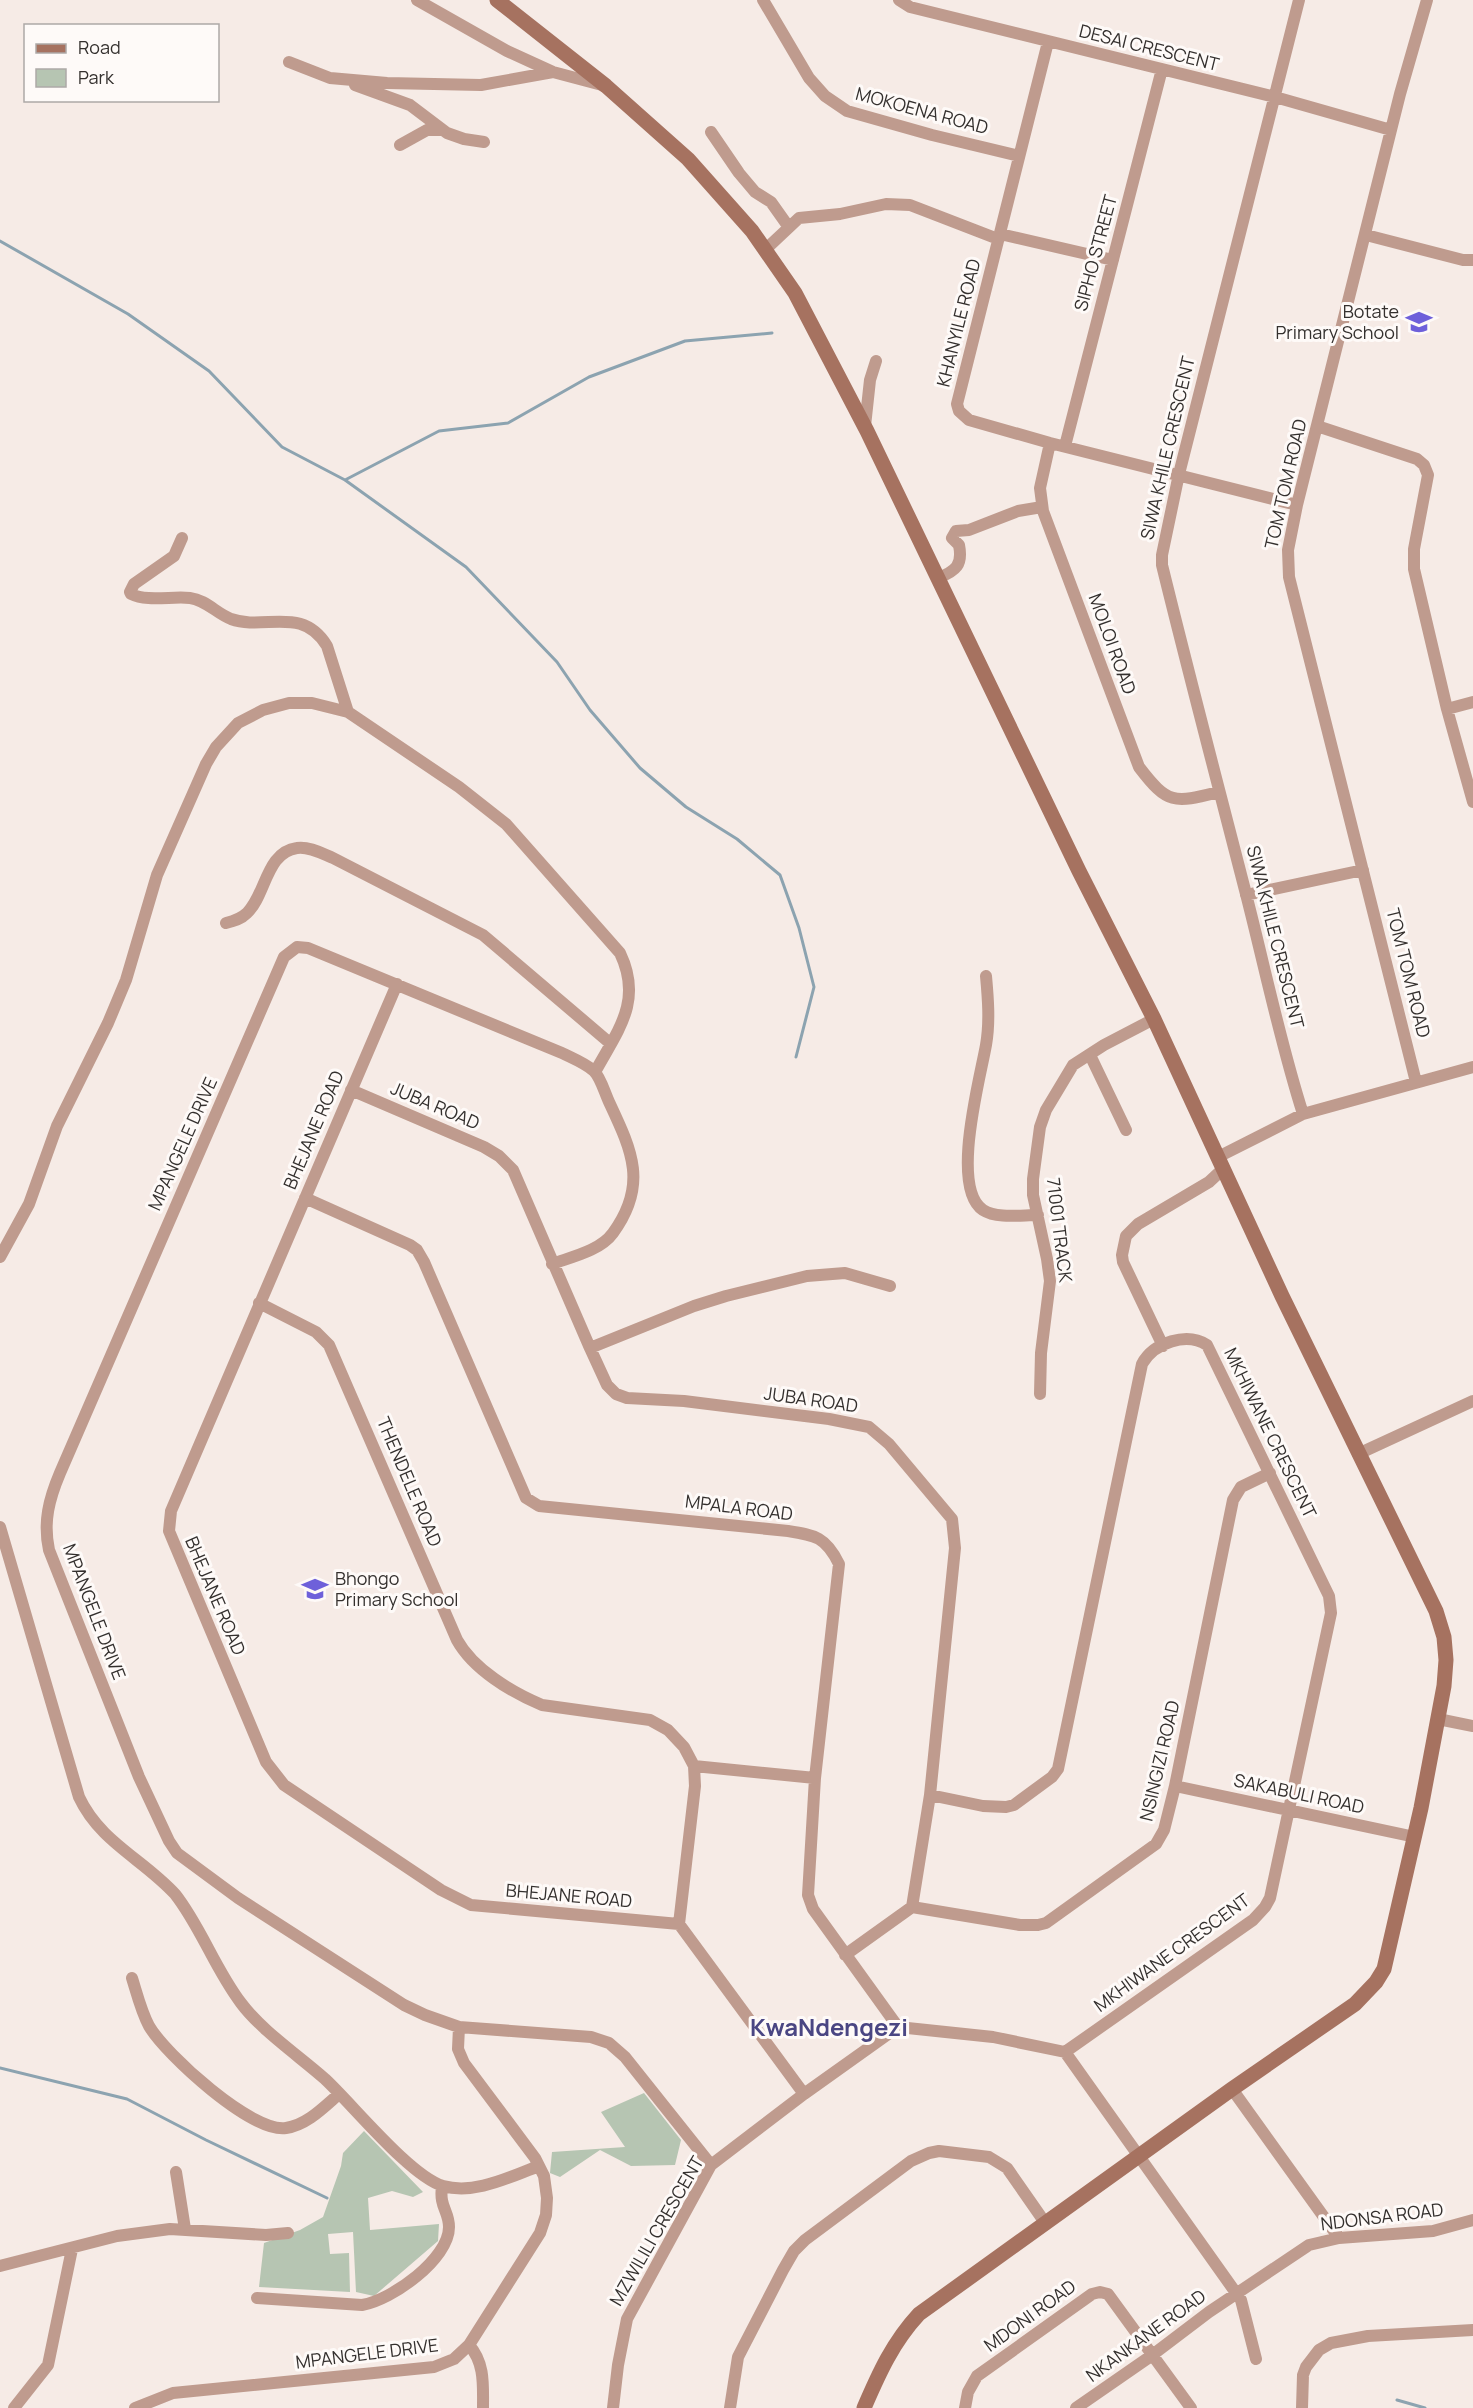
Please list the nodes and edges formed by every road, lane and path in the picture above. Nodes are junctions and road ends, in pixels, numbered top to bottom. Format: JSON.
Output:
{"nodes":[{"id":1,"x":417,"y":0,"type":"edge"},
{"id":2,"x":497,"y":0,"type":"edge"},
{"id":3,"x":763,"y":0,"type":"edge"},
{"id":4,"x":899,"y":0,"type":"edge"},
{"id":5,"x":1299,"y":0,"type":"edge"},
{"id":6,"x":1427,"y":0,"type":"edge"},
{"id":7,"x":1048,"y":42,"type":"junction"},
{"id":8,"x":288,"y":62,"type":"dead end"},
{"id":9,"x":1162,"y":69,"type":"junction"},
{"id":10,"x":553,"y":72,"type":"junction"},
{"id":11,"x":346,"y":80,"type":"junction"},
{"id":12,"x":606,"y":86,"type":"junction"},
{"id":13,"x":1275,"y":97,"type":"junction"},
{"id":14,"x":443,"y":130,"type":"junction"},
{"id":15,"x":1391,"y":130,"type":"junction"},
{"id":16,"x":711,"y":132,"type":"dead end"},
{"id":17,"x":484,"y":142,"type":"dead end"},
{"id":18,"x":399,"y":145,"type":"dead end"},
{"id":19,"x":1019,"y":156,"type":"junction"},
{"id":20,"x":788,"y":226,"type":"junction"},
{"id":21,"x":1366,"y":235,"type":"junction"},
{"id":22,"x":999,"y":236,"type":"junction"},
{"id":23,"x":765,"y":250,"type":"junction"},
{"id":24,"x":1113,"y":260,"type":"junction"},
{"id":25,"x":1473,"y":260,"type":"edge"},
{"id":26,"x":876,"y":361,"type":"dead end"},
{"id":27,"x":865,"y":426,"type":"junction"},
{"id":28,"x":1317,"y":426,"type":"junction"},
{"id":29,"x":1050,"y":443,"type":"junction"},
{"id":30,"x":1065,"y":446,"type":"junction"},
{"id":31,"x":1179,"y":474,"type":"junction"},
{"id":32,"x":1297,"y":504,"type":"junction"},
{"id":33,"x":1042,"y":507,"type":"junction"},
{"id":34,"x":182,"y":538,"type":"dead end"},
{"id":35,"x":938,"y":578,"type":"junction"},
{"id":36,"x":1473,"y":702,"type":"edge"},
{"id":37,"x":1447,"y":709,"type":"junction"},
{"id":38,"x":348,"y":712,"type":"junction"},
{"id":39,"x":1219,"y":792,"type":"junction"},
{"id":40,"x":1473,"y":802,"type":"edge"},
{"id":41,"x":1363,"y":870,"type":"junction"},
{"id":42,"x":1246,"y":895,"type":"junction"},
{"id":43,"x":226,"y":923,"type":"dead end"},
{"id":44,"x":986,"y":975,"type":"dead end"},
{"id":45,"x":397,"y":984,"type":"junction"},
{"id":46,"x":1154,"y":1019,"type":"junction"},
{"id":47,"x":611,"y":1044,"type":"junction"},
{"id":48,"x":1090,"y":1055,"type":"junction"},
{"id":49,"x":1473,"y":1067,"type":"edge"},
{"id":50,"x":595,"y":1072,"type":"junction"},
{"id":51,"x":1416,"y":1082,"type":"junction"},
{"id":52,"x":351,"y":1090,"type":"junction"},
{"id":53,"x":1303,"y":1114,"type":"junction"},
{"id":54,"x":1126,"y":1130,"type":"dead end"},
{"id":55,"x":1221,"y":1162,"type":"junction"},
{"id":56,"x":305,"y":1198,"type":"junction"},
{"id":57,"x":1038,"y":1215,"type":"junction"},
{"id":58,"x":0,"y":1257,"type":"edge"},
{"id":59,"x":552,"y":1264,"type":"junction"},
{"id":60,"x":890,"y":1286,"type":"dead end"},
{"id":61,"x":259,"y":1303,"type":"junction"},
{"id":62,"x":1163,"y":1346,"type":"junction"},
{"id":63,"x":590,"y":1348,"type":"junction"},
{"id":64,"x":1040,"y":1394,"type":"dead end"},
{"id":65,"x":1473,"y":1401,"type":"edge"},
{"id":66,"x":1359,"y":1454,"type":"junction"},
{"id":67,"x":1270,"y":1473,"type":"junction"},
{"id":68,"x":0,"y":1527,"type":"edge"},
{"id":69,"x":1438,"y":1719,"type":"junction"},
{"id":70,"x":1473,"y":1726,"type":"edge"},
{"id":71,"x":694,"y":1766,"type":"junction"},
{"id":72,"x":815,"y":1778,"type":"junction"},
{"id":73,"x":1175,"y":1786,"type":"junction"},
{"id":74,"x":930,"y":1795,"type":"junction"},
{"id":75,"x":1288,"y":1810,"type":"junction"},
{"id":76,"x":1415,"y":1837,"type":"junction"},
{"id":77,"x":912,"y":1907,"type":"junction"},
{"id":78,"x":680,"y":1924,"type":"junction"},
{"id":79,"x":845,"y":1955,"type":"junction"},
{"id":80,"x":132,"y":1978,"type":"dead end"},
{"id":81,"x":459,"y":2027,"type":"junction"},
{"id":82,"x":897,"y":2027,"type":"junction"},
{"id":83,"x":1065,"y":2052,"type":"junction"},
{"id":84,"x":1232,"y":2089,"type":"junction"},
{"id":85,"x":339,"y":2094,"type":"junction"},
{"id":86,"x":804,"y":2094,"type":"junction"},
{"id":87,"x":1140,"y":2156,"type":"junction"},
{"id":88,"x":711,"y":2165,"type":"junction"},
{"id":89,"x":539,"y":2166,"type":"junction"},
{"id":90,"x":176,"y":2172,"type":"dead end"},
{"id":91,"x":442,"y":2186,"type":"junction"},
{"id":92,"x":1473,"y":2220,"type":"edge"},
{"id":93,"x":1046,"y":2224,"type":"junction"},
{"id":94,"x":184,"y":2229,"type":"junction"},
{"id":95,"x":288,"y":2233,"type":"dead end"},
{"id":96,"x":1339,"y":2238,"type":"junction"},
{"id":97,"x":72,"y":2249,"type":"junction"},
{"id":98,"x":0,"y":2266,"type":"edge"},
{"id":99,"x":1237,"y":2293,"type":"junction"},
{"id":100,"x":257,"y":2298,"type":"dead end"},
{"id":101,"x":1473,"y":2330,"type":"edge"},
{"id":102,"x":469,"y":2345,"type":"junction"},
{"id":103,"x":1151,"y":2356,"type":"junction"},
{"id":104,"x":1256,"y":2359,"type":"dead end"},
{"id":105,"x":14,"y":2408,"type":"edge"},
{"id":106,"x":135,"y":2408,"type":"edge"},
{"id":107,"x":483,"y":2408,"type":"edge"},
{"id":108,"x":613,"y":2408,"type":"edge"},
{"id":109,"x":730,"y":2408,"type":"edge"},
{"id":110,"x":864,"y":2408,"type":"edge"},
{"id":111,"x":965,"y":2408,"type":"edge"},
{"id":112,"x":1076,"y":2408,"type":"edge"},
{"id":113,"x":1191,"y":2408,"type":"edge"},
{"id":114,"x":1302,"y":2408,"type":"edge"}],
"edges":[{"from":1,"to":10,"type":"street"},
{"from":2,"to":12,"type":"street"},
{"from":3,"to":19,"type":"street","name":"MOKOENA ROAD"},
{"from":4,"to":7,"type":"street","name":"DESAI CRESCENT"},
{"from":5,"to":13,"type":"street","name":"SIWA KHILE CRESCENT"},
{"from":6,"to":15,"type":"street","name":"TOM TOM ROAD"},
{"from":7,"to":9,"type":"street","name":"DESAI CRESCENT"},
{"from":7,"to":19,"type":"street","name":"KHANYILE ROAD"},
{"from":8,"to":11,"type":"street"},
{"from":9,"to":13,"type":"street","name":"DESAI CRESCENT"},
{"from":9,"to":24,"type":"street","name":"SIPHO STREET"},
{"from":10,"to":11,"type":"street"},
{"from":10,"to":12,"type":"street"},
{"from":11,"to":14,"type":"street"},
{"from":12,"to":23,"type":"street"},
{"from":13,"to":15,"type":"street","name":"DESAI CRESCENT"},
{"from":13,"to":31,"type":"street","name":"SIWA KHILE CRESCENT"},
{"from":14,"to":17,"type":"street"},
{"from":14,"to":18,"type":"street"},
{"from":15,"to":21,"type":"street","name":"TOM TOM ROAD"},
{"from":16,"to":20,"type":"street"},
{"from":19,"to":22,"type":"street","name":"KHANYILE ROAD"},
{"from":20,"to":22,"type":"street"},
{"from":20,"to":23,"type":"street"},
{"from":21,"to":25,"type":"street"},
{"from":21,"to":28,"type":"street","name":"TOM TOM ROAD"},
{"from":22,"to":24,"type":"street"},
{"from":22,"to":29,"type":"street","name":"KHANYILE ROAD"},
{"from":23,"to":27,"type":"street"},
{"from":24,"to":30,"type":"street","name":"SIPHO STREET"},
{"from":26,"to":27,"type":"street"},
{"from":27,"to":35,"type":"street"},
{"from":28,"to":32,"type":"street","name":"TOM TOM ROAD"},
{"from":28,"to":37,"type":"street"},
{"from":29,"to":30,"type":"street","name":"KHANYILE ROAD"},
{"from":29,"to":33,"type":"street","name":"MOLOI ROAD"},
{"from":30,"to":31,"type":"street","name":"KHANYILE ROAD"},
{"from":31,"to":32,"type":"street","name":"KHANYILE ROAD"},
{"from":31,"to":39,"type":"street","name":"SIWA KHILE CRESCENT"},
{"from":32,"to":41,"type":"street","name":"TOM TOM ROAD"},
{"from":33,"to":35,"type":"street"},
{"from":33,"to":39,"type":"street","name":"MOLOI ROAD"},
{"from":34,"to":38,"type":"street"},
{"from":35,"to":46,"type":"street"},
{"from":36,"to":37,"type":"street"},
{"from":37,"to":40,"type":"street"},
{"from":38,"to":47,"type":"street"},
{"from":38,"to":58,"type":"street"},
{"from":39,"to":42,"type":"street","name":"SIWA KHILE CRESCENT"},
{"from":41,"to":42,"type":"street"},
{"from":41,"to":51,"type":"street","name":"TOM TOM ROAD"},
{"from":42,"to":53,"type":"street","name":"SIWA KHILE CRESCENT"},
{"from":43,"to":47,"type":"street"},
{"from":44,"to":57,"type":"street"},
{"from":45,"to":50,"type":"street","name":"MPANGELE DRIVE"},
{"from":45,"to":52,"type":"street","name":"BHEJANE ROAD"},
{"from":45,"to":81,"type":"street","name":"MPANGELE DRIVE"},
{"from":46,"to":48,"type":"street","name":"71001 TRACK"},
{"from":46,"to":55,"type":"street"},
{"from":47,"to":50,"type":"street"},
{"from":48,"to":54,"type":"street"},
{"from":48,"to":57,"type":"street","name":"71001 TRACK"},
{"from":49,"to":51,"type":"street"},
{"from":50,"to":59,"type":"street"},
{"from":51,"to":53,"type":"street"},
{"from":52,"to":56,"type":"street","name":"BHEJANE ROAD"},
{"from":52,"to":59,"type":"street","name":"JUBA ROAD"},
{"from":53,"to":55,"type":"street"},
{"from":55,"to":62,"type":"street"},
{"from":55,"to":66,"type":"street"},
{"from":56,"to":61,"type":"street","name":"BHEJANE ROAD"},
{"from":56,"to":72,"type":"street","name":"MPALA ROAD"},
{"from":57,"to":64,"type":"street","name":"71001 TRACK"},
{"from":59,"to":63,"type":"street","name":"JUBA ROAD"},
{"from":60,"to":63,"type":"street"},
{"from":61,"to":71,"type":"street","name":"THENDELE ROAD"},
{"from":61,"to":78,"type":"street","name":"BHEJANE ROAD"},
{"from":62,"to":67,"type":"street","name":"MKHIWANE CRESCENT"},
{"from":62,"to":74,"type":"street","name":"MKHIWANE CRESCENT"},
{"from":63,"to":74,"type":"street","name":"JUBA ROAD"},
{"from":65,"to":66,"type":"street"},
{"from":66,"to":69,"type":"street"},
{"from":67,"to":73,"type":"street","name":"NSINGIZI ROAD"},
{"from":67,"to":75,"type":"street","name":"MKHIWANE CRESCENT"},
{"from":68,"to":85,"type":"street"},
{"from":69,"to":70,"type":"street"},
{"from":69,"to":76,"type":"street"},
{"from":71,"to":72,"type":"street"},
{"from":71,"to":78,"type":"street"},
{"from":72,"to":79,"type":"street","name":"MPALA ROAD"},
{"from":73,"to":75,"type":"street","name":"SAKABULI ROAD"},
{"from":73,"to":77,"type":"street","name":"NSINGIZI ROAD"},
{"from":74,"to":77,"type":"street","name":"JUBA ROAD"},
{"from":75,"to":76,"type":"street","name":"SAKABULI ROAD"},
{"from":75,"to":83,"type":"street","name":"MKHIWANE CRESCENT"},
{"from":76,"to":84,"type":"street"},
{"from":77,"to":79,"type":"street"},
{"from":78,"to":86,"type":"street"},
{"from":79,"to":82,"type":"street","name":"MPALA ROAD"},
{"from":80,"to":85,"type":"street"},
{"from":81,"to":88,"type":"street"},
{"from":81,"to":89,"type":"street","name":"MPANGELE DRIVE"},
{"from":82,"to":83,"type":"street"},
{"from":82,"to":86,"type":"street","name":"MZWILILI CRESCENT"},
{"from":83,"to":87,"type":"street"},
{"from":84,"to":87,"type":"street"},
{"from":84,"to":96,"type":"street"},
{"from":85,"to":91,"type":"street"},
{"from":86,"to":88,"type":"street","name":"MZWILILI CRESCENT"},
{"from":87,"to":93,"type":"street"},
{"from":87,"to":99,"type":"street"},
{"from":88,"to":108,"type":"street","name":"MZWILILI CRESCENT"},
{"from":89,"to":91,"type":"street"},
{"from":89,"to":102,"type":"street","name":"MPANGELE DRIVE"},
{"from":90,"to":94,"type":"street"},
{"from":91,"to":100,"type":"street"},
{"from":92,"to":96,"type":"street","name":"NDONSA ROAD"},
{"from":93,"to":109,"type":"street"},
{"from":93,"to":110,"type":"street"},
{"from":94,"to":95,"type":"street"},
{"from":94,"to":97,"type":"street"},
{"from":96,"to":99,"type":"street","name":"NDONSA ROAD"},
{"from":97,"to":98,"type":"street"},
{"from":97,"to":105,"type":"street"},
{"from":99,"to":103,"type":"street","name":"NKANKANE ROAD"},
{"from":99,"to":104,"type":"street"},
{"from":101,"to":114,"type":"street"},
{"from":102,"to":106,"type":"street","name":"MPANGELE DRIVE"},
{"from":102,"to":107,"type":"street"},
{"from":103,"to":111,"type":"street","name":"MDONI ROAD"},
{"from":103,"to":112,"type":"street","name":"NKANKANE ROAD"},
{"from":103,"to":113,"type":"street","name":"MDONI ROAD"}]}
